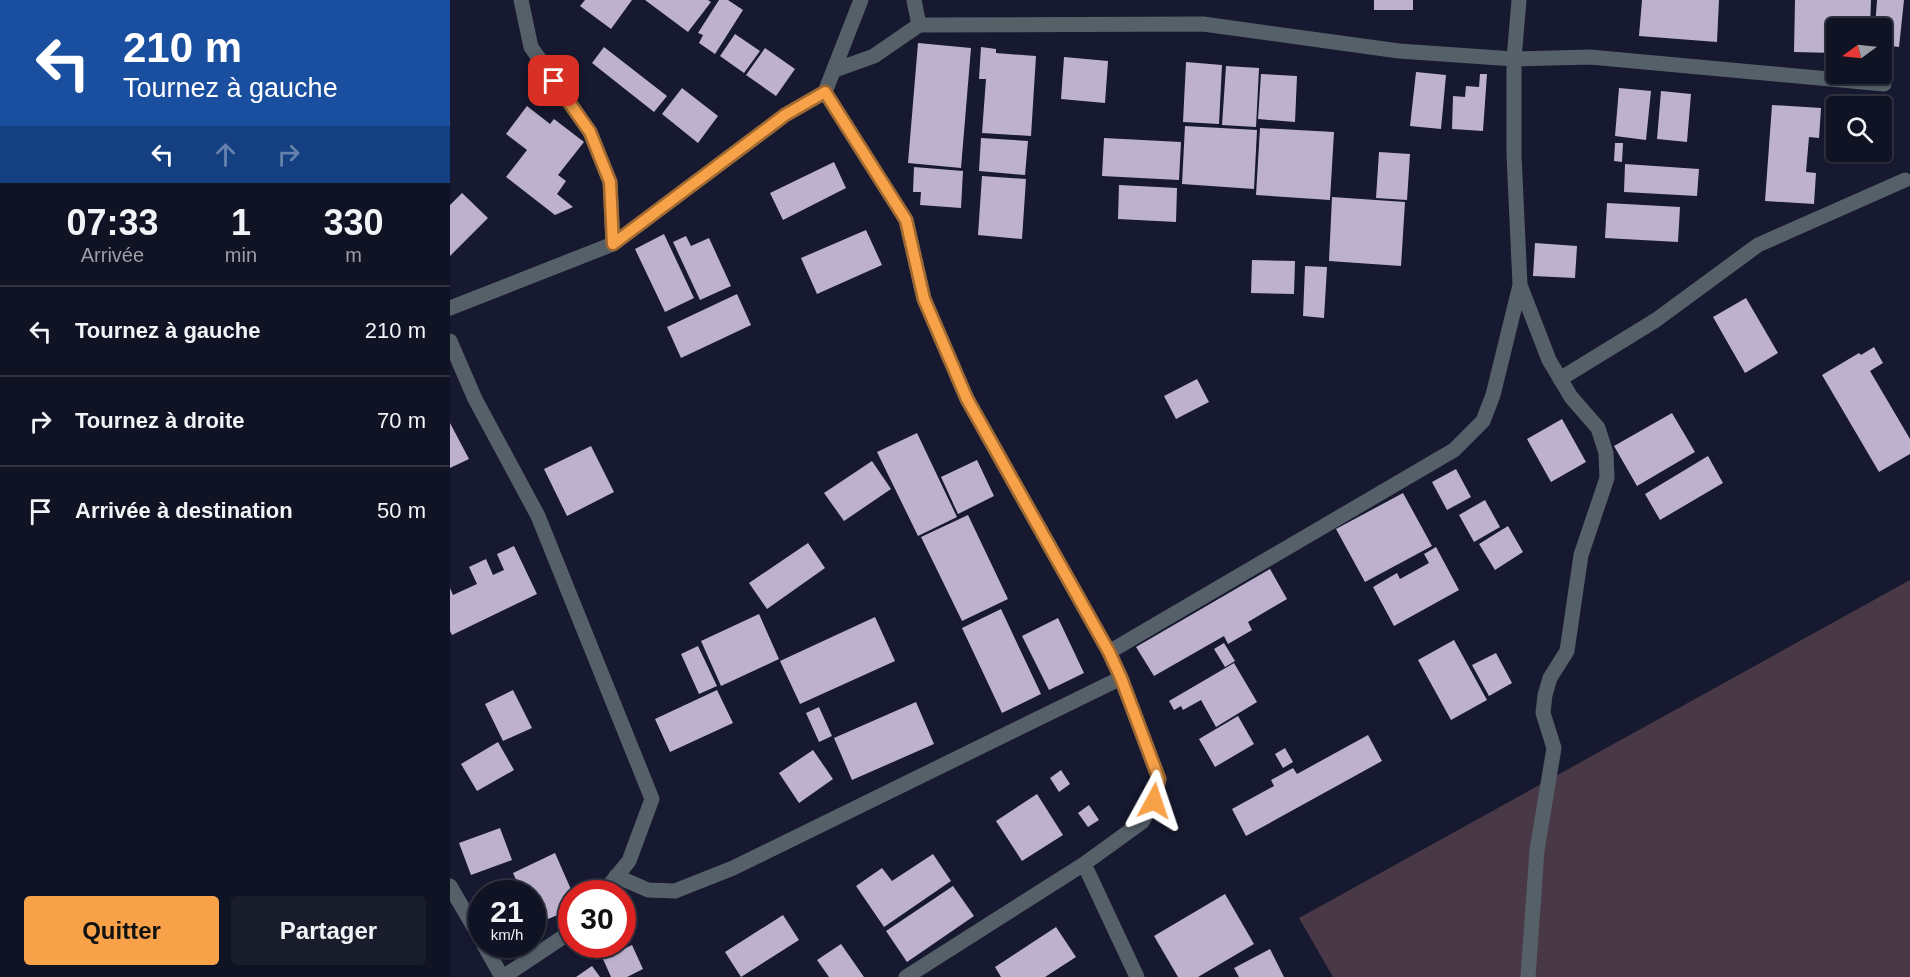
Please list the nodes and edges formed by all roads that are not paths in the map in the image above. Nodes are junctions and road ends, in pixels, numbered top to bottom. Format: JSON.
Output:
{"nodes":[{"id":1,"x":521,"y":0,"type":"edge"},
{"id":2,"x":861,"y":0,"type":"edge"},
{"id":3,"x":914,"y":0,"type":"edge"},
{"id":4,"x":1519,"y":0,"type":"edge"},
{"id":5,"x":919,"y":26,"type":"junction"},
{"id":6,"x":1514,"y":59,"type":"junction"},
{"id":7,"x":835,"y":70,"type":"junction"},
{"id":8,"x":1826,"y":79,"type":"edge"},
{"id":9,"x":825,"y":92,"type":"junction"},
{"id":10,"x":1905,"y":180,"type":"dead end"},
{"id":11,"x":613,"y":244,"type":"junction"},
{"id":12,"x":1520,"y":285,"type":"junction"},
{"id":13,"x":450,"y":308,"type":"edge"},
{"id":14,"x":450,"y":341,"type":"edge"},
{"id":15,"x":1560,"y":379,"type":"junction"},
{"id":16,"x":1109,"y":652,"type":"junction"},
{"id":17,"x":1121,"y":678,"type":"junction"},
{"id":18,"x":1084,"y":864,"type":"junction"},
{"id":19,"x":616,"y":876,"type":"junction"},
{"id":20,"x":613,"y":880,"type":"edge"},
{"id":21,"x":450,"y":886,"type":"edge"},
{"id":22,"x":468,"y":918,"type":"edge"},
{"id":23,"x":558,"y":940,"type":"edge"},
{"id":24,"x":491,"y":958,"type":"edge"},
{"id":25,"x":502,"y":977,"type":"edge"},
{"id":26,"x":906,"y":977,"type":"edge"},
{"id":27,"x":1137,"y":977,"type":"edge"},
{"id":28,"x":1528,"y":977,"type":"edge"}],
"edges":[{"from":1,"to":11,"type":"street"},
{"from":2,"to":7,"type":"street"},
{"from":3,"to":5,"type":"street"},
{"from":4,"to":6,"type":"street"},
{"from":5,"to":6,"type":"street"},
{"from":5,"to":7,"type":"street"},
{"from":6,"to":8,"type":"street"},
{"from":6,"to":12,"type":"street"},
{"from":7,"to":9,"type":"street"},
{"from":9,"to":11,"type":"street"},
{"from":9,"to":16,"type":"street"},
{"from":10,"to":15,"type":"street"},
{"from":11,"to":13,"type":"street"},
{"from":12,"to":15,"type":"street"},
{"from":12,"to":16,"type":"street"},
{"from":14,"to":19,"type":"street"},
{"from":15,"to":28,"type":"street"},
{"from":16,"to":17,"type":"street"},
{"from":17,"to":18,"type":"street"},
{"from":17,"to":19,"type":"street"},
{"from":18,"to":26,"type":"street"},
{"from":18,"to":27,"type":"street"},
{"from":19,"to":20,"type":"street"},
{"from":21,"to":22,"type":"street"},
{"from":23,"to":25,"type":"street"},
{"from":24,"to":25,"type":"street"}]}
